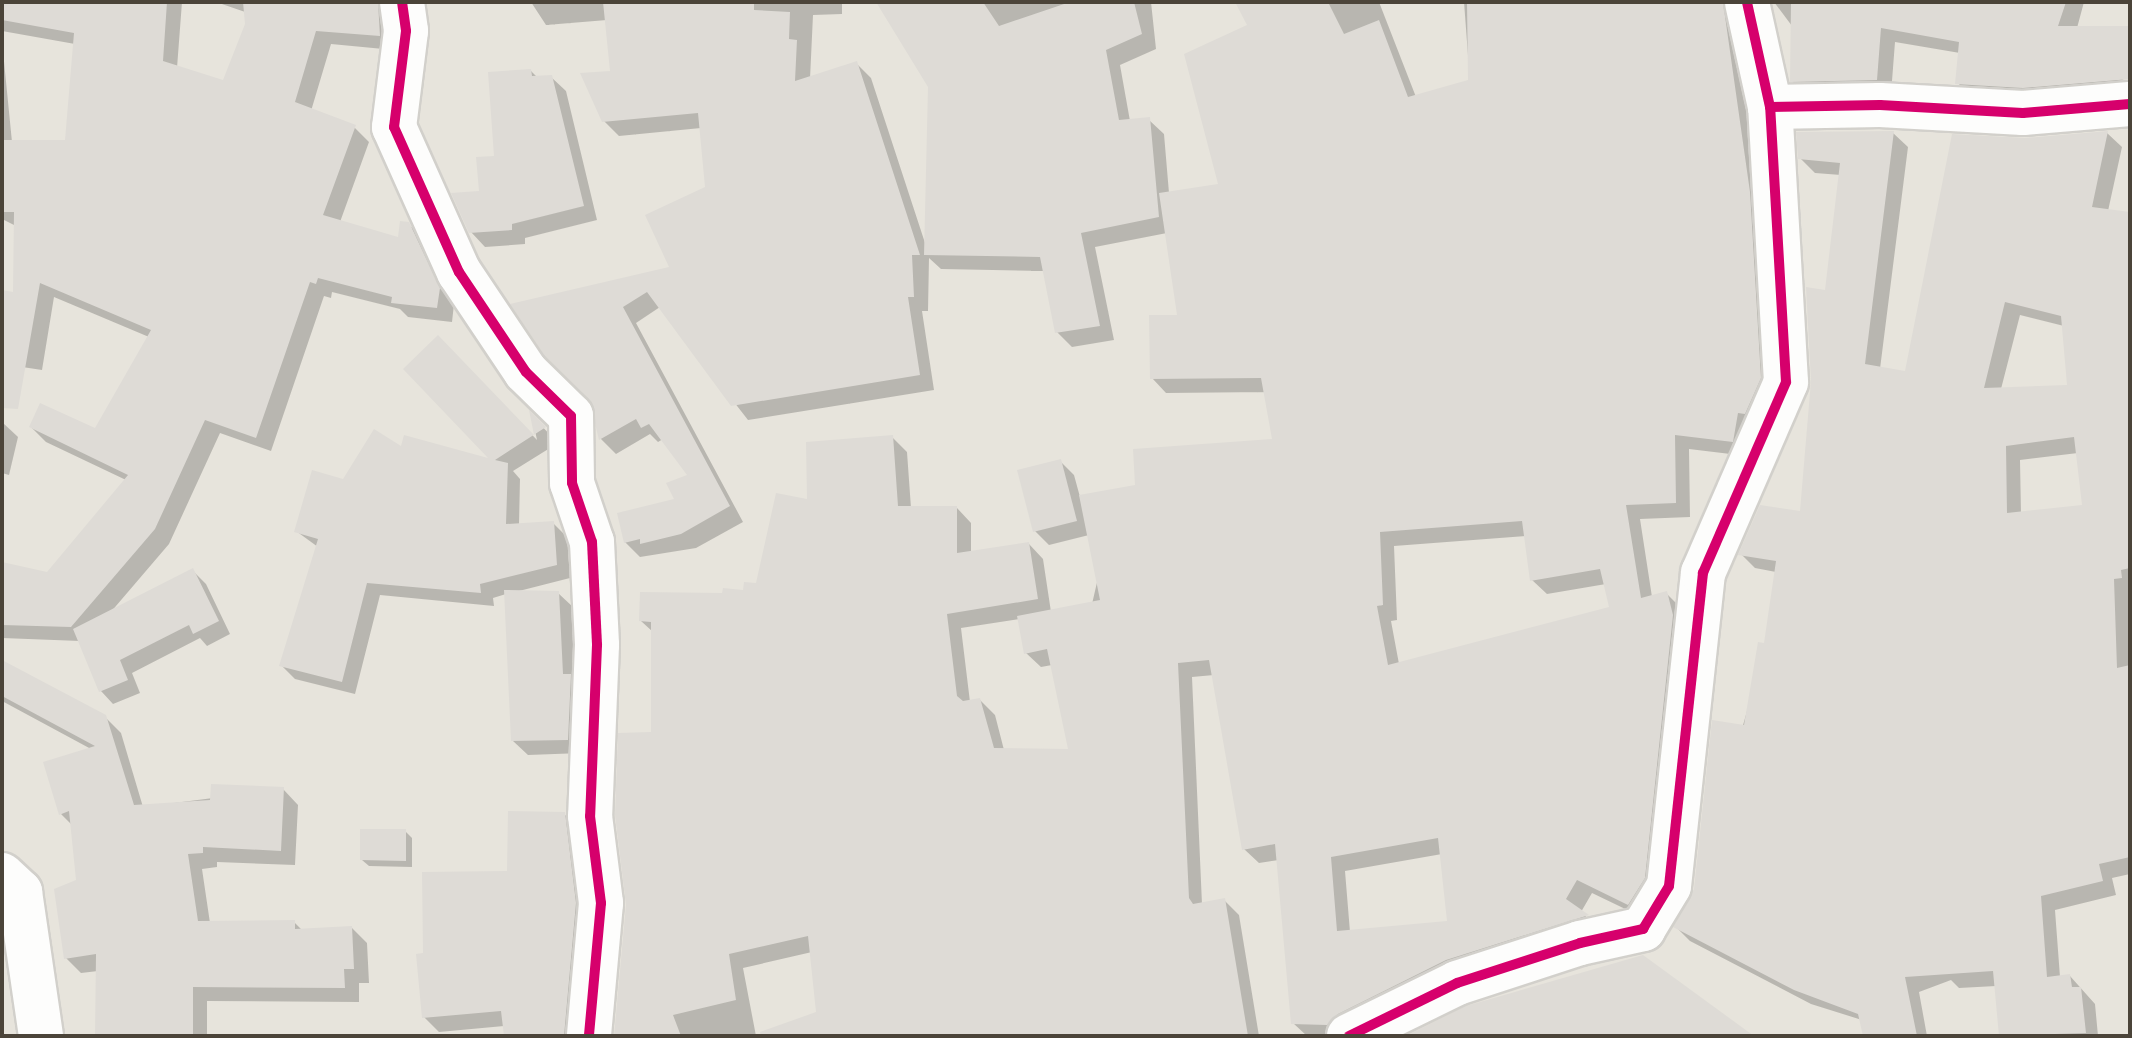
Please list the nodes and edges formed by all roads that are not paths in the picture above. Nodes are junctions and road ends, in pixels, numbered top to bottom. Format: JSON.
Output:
{"nodes":[{"id":1,"x":402,"y":2,"type":"edge"},
{"id":2,"x":1747,"y":2,"type":"edge"},
{"id":3,"x":2130,"y":104,"type":"edge"},
{"id":4,"x":1770,"y":107,"type":"junction"},
{"id":5,"x":2,"y":875,"type":"edge"},
{"id":6,"x":41,"y":1036,"type":"edge"},
{"id":7,"x":589,"y":1036,"type":"edge"},
{"id":8,"x":1349,"y":1036,"type":"edge"}],
"edges":[{"from":1,"to":7,"type":"street"},
{"from":2,"to":4,"type":"street"},
{"from":3,"to":4,"type":"street"},
{"from":4,"to":8,"type":"street"},
{"from":5,"to":6,"type":"street"}]}
